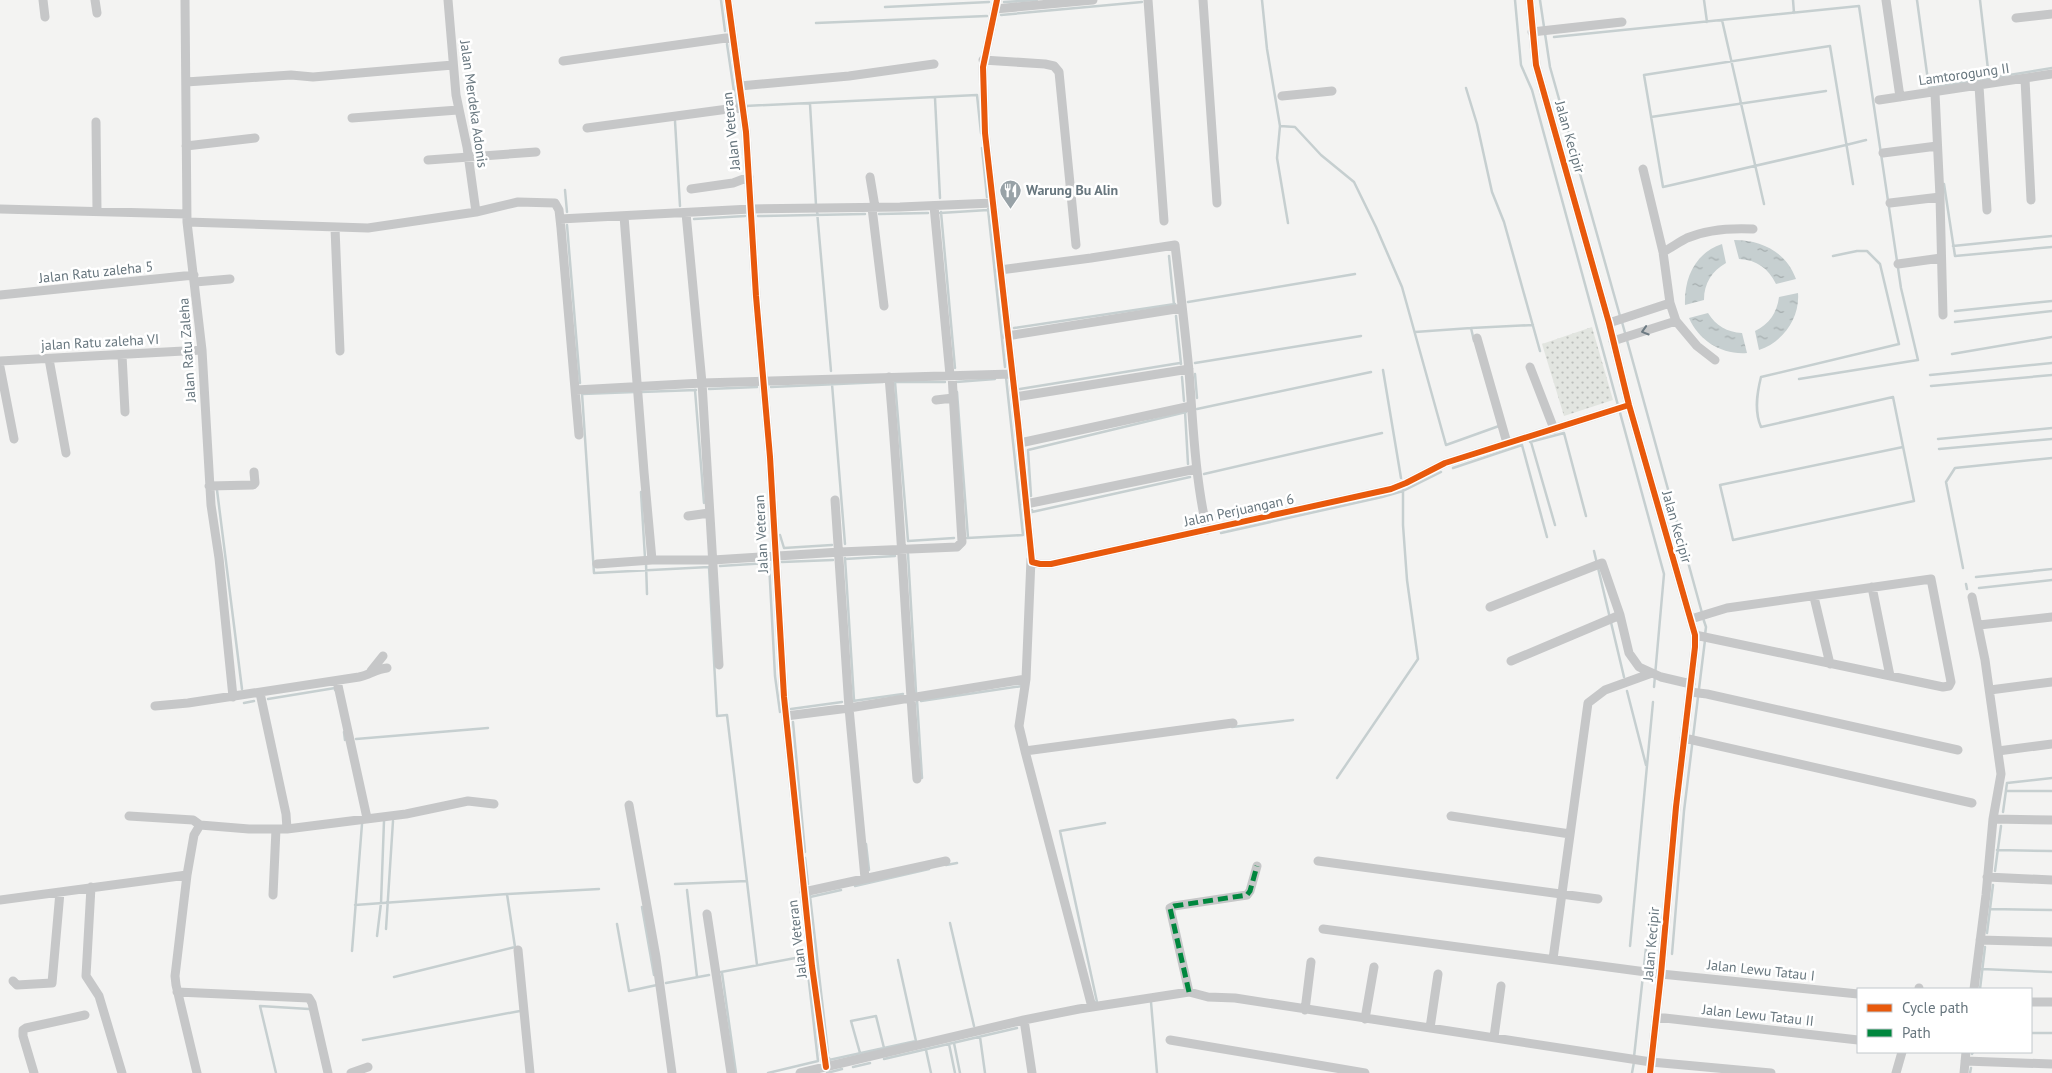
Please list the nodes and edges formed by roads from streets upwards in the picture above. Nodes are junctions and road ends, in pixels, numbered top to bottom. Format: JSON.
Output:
{"nodes":[{"id":1,"x":43,"y":0,"type":"edge"},
{"id":2,"x":95,"y":0,"type":"edge"},
{"id":3,"x":185,"y":0,"type":"edge"},
{"id":4,"x":448,"y":0,"type":"edge"},
{"id":5,"x":728,"y":0,"type":"edge"},
{"id":6,"x":1093,"y":0,"type":"edge"},
{"id":7,"x":1148,"y":0,"type":"edge"},
{"id":8,"x":1203,"y":0,"type":"edge"},
{"id":9,"x":1530,"y":0,"type":"edge"},
{"id":10,"x":1886,"y":0,"type":"edge"},
{"id":11,"x":996,"y":5,"type":"edge"},
{"id":12,"x":97,"y":13,"type":"dead end"},
{"id":13,"x":2052,"y":14,"type":"edge"},
{"id":14,"x":45,"y":17,"type":"dead end"},
{"id":15,"x":2016,"y":18,"type":"dead end"},
{"id":16,"x":1622,"y":22,"type":"dead end"},
{"id":17,"x":1541,"y":31,"type":"junction"},
{"id":18,"x":732,"y":36,"type":"junction"},
{"id":19,"x":984,"y":60,"type":"junction"},
{"id":20,"x":563,"y":61,"type":"dead end"},
{"id":21,"x":934,"y":64,"type":"dead end"},
{"id":22,"x":453,"y":65,"type":"junction"},
{"id":23,"x":2052,"y":74,"type":"edge"},
{"id":24,"x":2026,"y":79,"type":"junction"},
{"id":25,"x":186,"y":82,"type":"junction"},
{"id":26,"x":740,"y":86,"type":"junction"},
{"id":27,"x":1978,"y":86,"type":"junction"},
{"id":28,"x":1332,"y":91,"type":"dead end"},
{"id":29,"x":1934,"y":92,"type":"junction"},
{"id":30,"x":1282,"y":96,"type":"dead end"},
{"id":31,"x":1900,"y":97,"type":"junction"},
{"id":32,"x":1879,"y":100,"type":"dead end"},
{"id":33,"x":743,"y":107,"type":"junction"},
{"id":34,"x":458,"y":110,"type":"junction"},
{"id":35,"x":352,"y":118,"type":"dead end"},
{"id":36,"x":96,"y":122,"type":"dead end"},
{"id":37,"x":587,"y":128,"type":"dead end"},
{"id":38,"x":255,"y":138,"type":"dead end"},
{"id":39,"x":186,"y":146,"type":"junction"},
{"id":40,"x":1937,"y":146,"type":"junction"},
{"id":41,"x":536,"y":152,"type":"dead end"},
{"id":42,"x":1883,"y":154,"type":"dead end"},
{"id":43,"x":468,"y":157,"type":"junction"},
{"id":44,"x":428,"y":160,"type":"dead end"},
{"id":45,"x":1643,"y":170,"type":"dead end"},
{"id":46,"x":749,"y":176,"type":"junction"},
{"id":47,"x":870,"y":177,"type":"dead end"},
{"id":48,"x":691,"y":189,"type":"dead end"},
{"id":49,"x":1940,"y":197,"type":"junction"},
{"id":50,"x":2031,"y":200,"type":"dead end"},
{"id":51,"x":993,"y":203,"type":"junction"},
{"id":52,"x":1217,"y":203,"type":"dead end"},
{"id":53,"x":1890,"y":203,"type":"dead end"},
{"id":54,"x":934,"y":206,"type":"junction"},
{"id":55,"x":873,"y":207,"type":"junction"},
{"id":56,"x":0,"y":209,"type":"edge"},
{"id":57,"x":750,"y":209,"type":"junction"},
{"id":58,"x":1986,"y":210,"type":"dead end"},
{"id":59,"x":97,"y":212,"type":"junction"},
{"id":60,"x":476,"y":212,"type":"junction"},
{"id":61,"x":686,"y":213,"type":"junction"},
{"id":62,"x":624,"y":216,"type":"junction"},
{"id":63,"x":187,"y":218,"type":"junction"},
{"id":64,"x":560,"y":219,"type":"junction"},
{"id":65,"x":1164,"y":221,"type":"dead end"},
{"id":66,"x":335,"y":228,"type":"junction"},
{"id":67,"x":1753,"y":229,"type":"dead end"},
{"id":68,"x":1076,"y":245,"type":"dead end"},
{"id":69,"x":1663,"y":252,"type":"junction"},
{"id":70,"x":1941,"y":258,"type":"junction"},
{"id":71,"x":1898,"y":264,"type":"dead end"},
{"id":72,"x":1000,"y":270,"type":"junction"},
{"id":73,"x":195,"y":279,"type":"junction"},
{"id":74,"x":230,"y":279,"type":"dead end"},
{"id":75,"x":0,"y":295,"type":"edge"},
{"id":76,"x":1670,"y":303,"type":"junction"},
{"id":77,"x":884,"y":306,"type":"dead end"},
{"id":78,"x":1182,"y":308,"type":"junction"},
{"id":79,"x":1943,"y":315,"type":"dead end"},
{"id":80,"x":1676,"y":321,"type":"junction"},
{"id":81,"x":1609,"y":323,"type":"junction"},
{"id":82,"x":1007,"y":336,"type":"junction"},
{"id":83,"x":1477,"y":338,"type":"dead end"},
{"id":84,"x":1613,"y":341,"type":"junction"},
{"id":85,"x":202,"y":350,"type":"junction"},
{"id":86,"x":340,"y":351,"type":"dead end"},
{"id":87,"x":122,"y":355,"type":"junction"},
{"id":88,"x":49,"y":359,"type":"junction"},
{"id":89,"x":1715,"y":360,"type":"dead end"},
{"id":90,"x":0,"y":361,"type":"edge"},
{"id":91,"x":0,"y":367,"type":"edge"},
{"id":92,"x":1530,"y":367,"type":"dead end"},
{"id":93,"x":1188,"y":369,"type":"junction"},
{"id":94,"x":1012,"y":374,"type":"junction"},
{"id":95,"x":951,"y":375,"type":"junction"},
{"id":96,"x":890,"y":377,"type":"junction"},
{"id":97,"x":764,"y":381,"type":"junction"},
{"id":98,"x":702,"y":383,"type":"junction"},
{"id":99,"x":638,"y":386,"type":"junction"},
{"id":100,"x":576,"y":390,"type":"junction"},
{"id":101,"x":1015,"y":397,"type":"junction"},
{"id":102,"x":953,"y":398,"type":"junction"},
{"id":103,"x":936,"y":400,"type":"dead end"},
{"id":104,"x":1191,"y":406,"type":"junction"},
{"id":105,"x":1621,"y":407,"type":"junction"},
{"id":106,"x":125,"y":412,"type":"dead end"},
{"id":107,"x":1554,"y":429,"type":"junction"},
{"id":108,"x":579,"y":435,"type":"dead end"},
{"id":109,"x":14,"y":439,"type":"dead end"},
{"id":110,"x":1020,"y":442,"type":"junction"},
{"id":111,"x":1507,"y":443,"type":"junction"},
{"id":112,"x":66,"y":453,"type":"dead end"},
{"id":113,"x":1196,"y":470,"type":"junction"},
{"id":114,"x":254,"y":472,"type":"dead end"},
{"id":115,"x":210,"y":486,"type":"junction"},
{"id":116,"x":835,"y":500,"type":"dead end"},
{"id":117,"x":1026,"y":504,"type":"junction"},
{"id":118,"x":709,"y":513,"type":"junction"},
{"id":119,"x":688,"y":516,"type":"dead end"},
{"id":120,"x":1208,"y":530,"type":"junction"},
{"id":121,"x":902,"y":548,"type":"junction"},
{"id":122,"x":840,"y":552,"type":"junction"},
{"id":123,"x":775,"y":555,"type":"junction"},
{"id":124,"x":652,"y":560,"type":"junction"},
{"id":125,"x":712,"y":560,"type":"junction"},
{"id":126,"x":1032,"y":561,"type":"junction"},
{"id":127,"x":597,"y":564,"type":"dead end"},
{"id":128,"x":1872,"y":587,"type":"junction"},
{"id":129,"x":1814,"y":597,"type":"junction"},
{"id":130,"x":1972,"y":597,"type":"dead end"},
{"id":131,"x":1490,"y":607,"type":"dead end"},
{"id":132,"x":1620,"y":615,"type":"junction"},
{"id":133,"x":1699,"y":616,"type":"junction"},
{"id":134,"x":2052,"y":617,"type":"edge"},
{"id":135,"x":1979,"y":625,"type":"junction"},
{"id":136,"x":1702,"y":637,"type":"junction"},
{"id":137,"x":383,"y":656,"type":"dead end"},
{"id":138,"x":1511,"y":661,"type":"dead end"},
{"id":139,"x":1830,"y":664,"type":"junction"},
{"id":140,"x":719,"y":665,"type":"dead end"},
{"id":141,"x":387,"y":668,"type":"dead end"},
{"id":142,"x":1652,"y":673,"type":"junction"},
{"id":143,"x":370,"y":674,"type":"junction"},
{"id":144,"x":1890,"y":676,"type":"junction"},
{"id":145,"x":1026,"y":679,"type":"junction"},
{"id":146,"x":337,"y":681,"type":"junction"},
{"id":147,"x":2052,"y":682,"type":"edge"},
{"id":148,"x":1693,"y":689,"type":"junction"},
{"id":149,"x":1990,"y":690,"type":"junction"},
{"id":150,"x":260,"y":693,"type":"junction"},
{"id":151,"x":233,"y":697,"type":"junction"},
{"id":152,"x":910,"y":698,"type":"junction"},
{"id":153,"x":155,"y":706,"type":"dead end"},
{"id":154,"x":849,"y":708,"type":"junction"},
{"id":155,"x":786,"y":716,"type":"junction"},
{"id":156,"x":1233,"y":723,"type":"dead end"},
{"id":157,"x":1687,"y":738,"type":"junction"},
{"id":158,"x":2052,"y":744,"type":"edge"},
{"id":159,"x":1958,"y":750,"type":"dead end"},
{"id":160,"x":1026,"y":751,"type":"junction"},
{"id":161,"x":1998,"y":751,"type":"junction"},
{"id":162,"x":917,"y":779,"type":"dead end"},
{"id":163,"x":1972,"y":803,"type":"dead end"},
{"id":164,"x":494,"y":804,"type":"dead end"},
{"id":165,"x":629,"y":805,"type":"dead end"},
{"id":166,"x":129,"y":816,"type":"dead end"},
{"id":167,"x":1451,"y":816,"type":"dead end"},
{"id":168,"x":367,"y":818,"type":"junction"},
{"id":169,"x":1993,"y":819,"type":"junction"},
{"id":170,"x":2052,"y":820,"type":"edge"},
{"id":171,"x":200,"y":825,"type":"junction"},
{"id":172,"x":276,"y":829,"type":"junction"},
{"id":173,"x":287,"y":829,"type":"junction"},
{"id":174,"x":1570,"y":834,"type":"junction"},
{"id":175,"x":946,"y":861,"type":"dead end"},
{"id":176,"x":1318,"y":861,"type":"dead end"},
{"id":177,"x":1257,"y":866,"type":"dead end"},
{"id":178,"x":187,"y":875,"type":"junction"},
{"id":179,"x":1987,"y":877,"type":"junction"},
{"id":180,"x":864,"y":878,"type":"junction"},
{"id":181,"x":2052,"y":880,"type":"edge"},
{"id":182,"x":92,"y":887,"type":"junction"},
{"id":183,"x":60,"y":892,"type":"junction"},
{"id":184,"x":804,"y":892,"type":"junction"},
{"id":185,"x":273,"y":894,"type":"dead end"},
{"id":186,"x":1562,"y":894,"type":"junction"},
{"id":187,"x":1598,"y":899,"type":"dead end"},
{"id":188,"x":0,"y":900,"type":"edge"},
{"id":189,"x":707,"y":914,"type":"dead end"},
{"id":190,"x":1323,"y":929,"type":"dead end"},
{"id":191,"x":1980,"y":940,"type":"junction"},
{"id":192,"x":2052,"y":942,"type":"edge"},
{"id":193,"x":518,"y":950,"type":"dead end"},
{"id":194,"x":1553,"y":959,"type":"junction"},
{"id":195,"x":1312,"y":962,"type":"dead end"},
{"id":196,"x":1374,"y":967,"type":"dead end"},
{"id":197,"x":1438,"y":974,"type":"dead end"},
{"id":198,"x":1661,"y":974,"type":"junction"},
{"id":199,"x":13,"y":981,"type":"dead end"},
{"id":200,"x":1501,"y":986,"type":"dead end"},
{"id":201,"x":1974,"y":988,"type":"edge"},
{"id":202,"x":178,"y":992,"type":"junction"},
{"id":203,"x":1189,"y":992,"type":"junction"},
{"id":204,"x":1857,"y":994,"type":"edge"},
{"id":205,"x":2032,"y":1002,"type":"edge"},
{"id":206,"x":2052,"y":1002,"type":"edge"},
{"id":207,"x":1092,"y":1007,"type":"junction"},
{"id":208,"x":1305,"y":1010,"type":"junction"},
{"id":209,"x":85,"y":1015,"type":"dead end"},
{"id":210,"x":1656,"y":1018,"type":"junction"},
{"id":211,"x":1365,"y":1019,"type":"junction"},
{"id":212,"x":1024,"y":1020,"type":"junction"},
{"id":213,"x":1430,"y":1028,"type":"junction"},
{"id":214,"x":1494,"y":1037,"type":"junction"},
{"id":215,"x":1170,"y":1040,"type":"dead end"},
{"id":216,"x":1857,"y":1040,"type":"edge"},
{"id":217,"x":1902,"y":1053,"type":"edge"},
{"id":218,"x":1966,"y":1056,"type":"edge"},
{"id":219,"x":1651,"y":1062,"type":"junction"},
{"id":220,"x":2052,"y":1064,"type":"edge"},
{"id":221,"x":368,"y":1067,"type":"dead end"},
{"id":222,"x":826,"y":1067,"type":"junction"},
{"id":223,"x":34,"y":1073,"type":"edge"},
{"id":224,"x":122,"y":1073,"type":"edge"},
{"id":225,"x":197,"y":1073,"type":"edge"},
{"id":226,"x":328,"y":1073,"type":"edge"},
{"id":227,"x":351,"y":1073,"type":"edge"},
{"id":228,"x":530,"y":1073,"type":"edge"},
{"id":229,"x":672,"y":1073,"type":"edge"},
{"id":230,"x":731,"y":1073,"type":"edge"},
{"id":231,"x":800,"y":1073,"type":"edge"},
{"id":232,"x":1032,"y":1073,"type":"edge"},
{"id":233,"x":1365,"y":1073,"type":"edge"},
{"id":234,"x":1650,"y":1073,"type":"edge"},
{"id":235,"x":1771,"y":1073,"type":"edge"},
{"id":236,"x":1896,"y":1073,"type":"edge"},
{"id":237,"x":1964,"y":1073,"type":"edge"}],
"edges":[{"from":1,"to":14,"type":"street"},
{"from":2,"to":12,"type":"street"},
{"from":3,"to":25,"type":"street","name":"Jalan Ratu Zaleha"},
{"from":4,"to":22,"type":"street","name":"Jalan Merdeka Adonis"},
{"from":5,"to":18,"type":"street","name":"Jalan Veteran"},
{"from":6,"to":11,"type":"street"},
{"from":7,"to":65,"type":"street"},
{"from":8,"to":52,"type":"street"},
{"from":9,"to":17,"type":"street","name":"Jalan Kecipir"},
{"from":10,"to":31,"type":"street"},
{"from":11,"to":19,"type":"street"},
{"from":13,"to":15,"type":"street"},
{"from":16,"to":17,"type":"street"},
{"from":17,"to":81,"type":"street","name":"Jalan Kecipir"},
{"from":18,"to":20,"type":"street"},
{"from":18,"to":26,"type":"street","name":"Jalan Veteran"},
{"from":19,"to":51,"type":"street"},
{"from":19,"to":68,"type":"street"},
{"from":21,"to":26,"type":"street"},
{"from":22,"to":25,"type":"street"},
{"from":22,"to":34,"type":"street","name":"Jalan Merdeka Adonis"},
{"from":23,"to":24,"type":"street","name":"Lamtorogung II"},
{"from":24,"to":27,"type":"street","name":"Lamtorogung II"},
{"from":24,"to":50,"type":"street"},
{"from":25,"to":39,"type":"street","name":"Jalan Ratu Zaleha"},
{"from":26,"to":33,"type":"street","name":"Jalan Veteran"},
{"from":27,"to":29,"type":"street","name":"Lamtorogung II"},
{"from":27,"to":58,"type":"street"},
{"from":28,"to":30,"type":"street"},
{"from":29,"to":31,"type":"street","name":"Lamtorogung II"},
{"from":29,"to":40,"type":"street"},
{"from":31,"to":32,"type":"street","name":"Lamtorogung II"},
{"from":33,"to":37,"type":"street"},
{"from":33,"to":46,"type":"street","name":"Jalan Veteran"},
{"from":34,"to":35,"type":"street"},
{"from":34,"to":43,"type":"street","name":"Jalan Merdeka Adonis"},
{"from":36,"to":59,"type":"street"},
{"from":38,"to":39,"type":"street"},
{"from":39,"to":63,"type":"street","name":"Jalan Ratu Zaleha"},
{"from":40,"to":42,"type":"street"},
{"from":40,"to":49,"type":"street"},
{"from":41,"to":43,"type":"street"},
{"from":43,"to":44,"type":"street"},
{"from":43,"to":60,"type":"street","name":"Jalan Merdeka Adonis"},
{"from":45,"to":69,"type":"street"},
{"from":46,"to":48,"type":"street"},
{"from":46,"to":57,"type":"street","name":"Jalan Veteran"},
{"from":47,"to":55,"type":"street"},
{"from":49,"to":53,"type":"street"},
{"from":49,"to":70,"type":"street"},
{"from":51,"to":54,"type":"street"},
{"from":51,"to":72,"type":"street"},
{"from":54,"to":55,"type":"street"},
{"from":54,"to":95,"type":"street"},
{"from":55,"to":57,"type":"street"},
{"from":55,"to":77,"type":"street"},
{"from":56,"to":59,"type":"street"},
{"from":57,"to":61,"type":"street"},
{"from":57,"to":97,"type":"street","name":"Jalan Veteran"},
{"from":59,"to":63,"type":"street"},
{"from":60,"to":64,"type":"street"},
{"from":60,"to":66,"type":"street"},
{"from":61,"to":62,"type":"street"},
{"from":61,"to":98,"type":"street"},
{"from":62,"to":64,"type":"street"},
{"from":62,"to":99,"type":"street"},
{"from":63,"to":66,"type":"street"},
{"from":63,"to":73,"type":"street","name":"Jalan Ratu Zaleha"},
{"from":64,"to":100,"type":"street"},
{"from":66,"to":86,"type":"street"},
{"from":67,"to":69,"type":"street"},
{"from":69,"to":76,"type":"street"},
{"from":70,"to":71,"type":"street"},
{"from":70,"to":79,"type":"street"},
{"from":72,"to":78,"type":"street"},
{"from":72,"to":82,"type":"street"},
{"from":73,"to":74,"type":"street","name":"Jalan Ratu zaleha 5"},
{"from":73,"to":75,"type":"street","name":"Jalan Ratu zaleha 5"},
{"from":73,"to":85,"type":"street","name":"Jalan Ratu Zaleha"},
{"from":76,"to":80,"type":"street"},
{"from":76,"to":81,"type":"street"},
{"from":78,"to":82,"type":"street"},
{"from":78,"to":93,"type":"street"},
{"from":80,"to":84,"type":"street","one_way":true},
{"from":80,"to":89,"type":"street"},
{"from":81,"to":84,"type":"street","name":"Jalan Kecipir"},
{"from":82,"to":94,"type":"street"},
{"from":83,"to":111,"type":"street"},
{"from":84,"to":105,"type":"street","name":"Jalan Kecipir"},
{"from":85,"to":87,"type":"street","name":"jalan Ratu zaleha VI"},
{"from":85,"to":115,"type":"street","name":"Jalan Ratu Zaleha"},
{"from":87,"to":88,"type":"street","name":"jalan Ratu zaleha VI"},
{"from":87,"to":106,"type":"street"},
{"from":88,"to":90,"type":"street","name":"jalan Ratu zaleha VI"},
{"from":88,"to":112,"type":"street"},
{"from":91,"to":109,"type":"street"},
{"from":92,"to":107,"type":"street"},
{"from":93,"to":101,"type":"street"},
{"from":93,"to":104,"type":"street"},
{"from":94,"to":95,"type":"street"},
{"from":94,"to":101,"type":"street"},
{"from":95,"to":96,"type":"street"},
{"from":95,"to":102,"type":"street"},
{"from":96,"to":97,"type":"street"},
{"from":96,"to":121,"type":"street"},
{"from":97,"to":98,"type":"street"},
{"from":97,"to":123,"type":"street","name":"Jalan Veteran"},
{"from":98,"to":99,"type":"street"},
{"from":98,"to":118,"type":"street"},
{"from":99,"to":100,"type":"street"},
{"from":99,"to":124,"type":"street"},
{"from":100,"to":108,"type":"street"},
{"from":101,"to":110,"type":"street"},
{"from":102,"to":103,"type":"street"},
{"from":102,"to":121,"type":"street"},
{"from":104,"to":110,"type":"street"},
{"from":104,"to":113,"type":"street"},
{"from":105,"to":107,"type":"street","name":"Jalan Perjuangan 6"},
{"from":105,"to":133,"type":"street","name":"Jalan Kecipir"},
{"from":107,"to":111,"type":"street","name":"Jalan Perjuangan 6"},
{"from":110,"to":117,"type":"street"},
{"from":111,"to":120,"type":"street","name":"Jalan Perjuangan 6"},
{"from":113,"to":117,"type":"street"},
{"from":113,"to":120,"type":"street"},
{"from":114,"to":115,"type":"street"},
{"from":115,"to":151,"type":"street","name":"Jalan Ratu Zaleha"},
{"from":116,"to":122,"type":"street"},
{"from":117,"to":126,"type":"street"},
{"from":118,"to":119,"type":"street"},
{"from":118,"to":125,"type":"street"},
{"from":120,"to":126,"type":"street","name":"Jalan Perjuangan 6"},
{"from":121,"to":122,"type":"street"},
{"from":121,"to":152,"type":"street"},
{"from":122,"to":123,"type":"street"},
{"from":122,"to":154,"type":"street"},
{"from":123,"to":125,"type":"street"},
{"from":123,"to":155,"type":"street","name":"Jalan Veteran"},
{"from":124,"to":125,"type":"street"},
{"from":124,"to":127,"type":"street"},
{"from":125,"to":140,"type":"street"},
{"from":126,"to":145,"type":"street"},
{"from":128,"to":129,"type":"street"},
{"from":128,"to":144,"type":"street"},
{"from":128,"to":144,"type":"street"},
{"from":129,"to":133,"type":"street"},
{"from":129,"to":139,"type":"street"},
{"from":130,"to":135,"type":"street"},
{"from":131,"to":132,"type":"street"},
{"from":132,"to":138,"type":"street"},
{"from":132,"to":142,"type":"street"},
{"from":133,"to":136,"type":"street","name":"Jalan Kecipir"},
{"from":134,"to":135,"type":"street"},
{"from":135,"to":149,"type":"street"},
{"from":136,"to":139,"type":"street"},
{"from":136,"to":148,"type":"street","name":"Jalan Kecipir"},
{"from":137,"to":143,"type":"street"},
{"from":139,"to":144,"type":"street"},
{"from":141,"to":143,"type":"street"},
{"from":142,"to":148,"type":"street"},
{"from":142,"to":174,"type":"street"},
{"from":143,"to":146,"type":"street"},
{"from":145,"to":152,"type":"street"},
{"from":145,"to":160,"type":"street"},
{"from":146,"to":150,"type":"street"},
{"from":146,"to":168,"type":"street"},
{"from":147,"to":149,"type":"street"},
{"from":148,"to":157,"type":"street","name":"Jalan Kecipir"},
{"from":148,"to":159,"type":"street"},
{"from":149,"to":161,"type":"street"},
{"from":150,"to":151,"type":"street"},
{"from":150,"to":173,"type":"street"},
{"from":151,"to":153,"type":"street"},
{"from":152,"to":154,"type":"street"},
{"from":152,"to":162,"type":"street"},
{"from":154,"to":155,"type":"street"},
{"from":154,"to":180,"type":"street"},
{"from":155,"to":184,"type":"street","name":"Jalan Veteran"},
{"from":156,"to":160,"type":"street"},
{"from":157,"to":163,"type":"street"},
{"from":157,"to":198,"type":"street","name":"Jalan Kecipir"},
{"from":158,"to":161,"type":"street"},
{"from":160,"to":207,"type":"street"},
{"from":161,"to":169,"type":"street"},
{"from":164,"to":168,"type":"street"},
{"from":165,"to":229,"type":"street"},
{"from":166,"to":171,"type":"street"},
{"from":167,"to":174,"type":"street"},
{"from":168,"to":173,"type":"street"},
{"from":169,"to":170,"type":"street"},
{"from":169,"to":179,"type":"street"},
{"from":171,"to":172,"type":"street"},
{"from":171,"to":178,"type":"street"},
{"from":172,"to":173,"type":"street"},
{"from":172,"to":185,"type":"street"},
{"from":174,"to":186,"type":"street"},
{"from":175,"to":180,"type":"street"},
{"from":176,"to":186,"type":"street"},
{"from":177,"to":203,"type":"street"},
{"from":178,"to":182,"type":"street"},
{"from":178,"to":202,"type":"street"},
{"from":179,"to":181,"type":"street"},
{"from":179,"to":191,"type":"street"},
{"from":180,"to":184,"type":"street"},
{"from":182,"to":183,"type":"street"},
{"from":182,"to":224,"type":"street"},
{"from":183,"to":188,"type":"street"},
{"from":183,"to":199,"type":"street"},
{"from":184,"to":222,"type":"street","name":"Jalan Veteran"},
{"from":186,"to":187,"type":"street"},
{"from":186,"to":194,"type":"street"},
{"from":189,"to":230,"type":"street"},
{"from":190,"to":194,"type":"street","name":"Jalan Lewu Tatau I"},
{"from":191,"to":192,"type":"street"},
{"from":191,"to":201,"type":"street"},
{"from":193,"to":228,"type":"street"},
{"from":194,"to":198,"type":"street","name":"Jalan Lewu Tatau I"},
{"from":195,"to":208,"type":"street"},
{"from":196,"to":211,"type":"street"},
{"from":197,"to":213,"type":"street"},
{"from":198,"to":204,"type":"street","name":"Jalan Lewu Tatau I"},
{"from":198,"to":210,"type":"street","name":"Jalan Kecipir"},
{"from":200,"to":214,"type":"street"},
{"from":202,"to":225,"type":"street"},
{"from":202,"to":226,"type":"street"},
{"from":203,"to":207,"type":"street"},
{"from":203,"to":208,"type":"street"},
{"from":205,"to":206,"type":"street"},
{"from":207,"to":212,"type":"street"},
{"from":208,"to":211,"type":"street"},
{"from":209,"to":223,"type":"street"},
{"from":210,"to":216,"type":"street","name":"Jalan Lewu Tatau II"},
{"from":210,"to":219,"type":"street","name":"Jalan Kecipir"},
{"from":211,"to":213,"type":"street"},
{"from":212,"to":222,"type":"street"},
{"from":212,"to":232,"type":"street"},
{"from":213,"to":214,"type":"street"},
{"from":214,"to":219,"type":"street"},
{"from":215,"to":233,"type":"street"},
{"from":217,"to":236,"type":"street"},
{"from":218,"to":220,"type":"street"},
{"from":218,"to":237,"type":"street"},
{"from":219,"to":234,"type":"street","name":"Jalan Kecipir"},
{"from":219,"to":235,"type":"street"},
{"from":221,"to":227,"type":"street"},
{"from":222,"to":231,"type":"street"}]}
